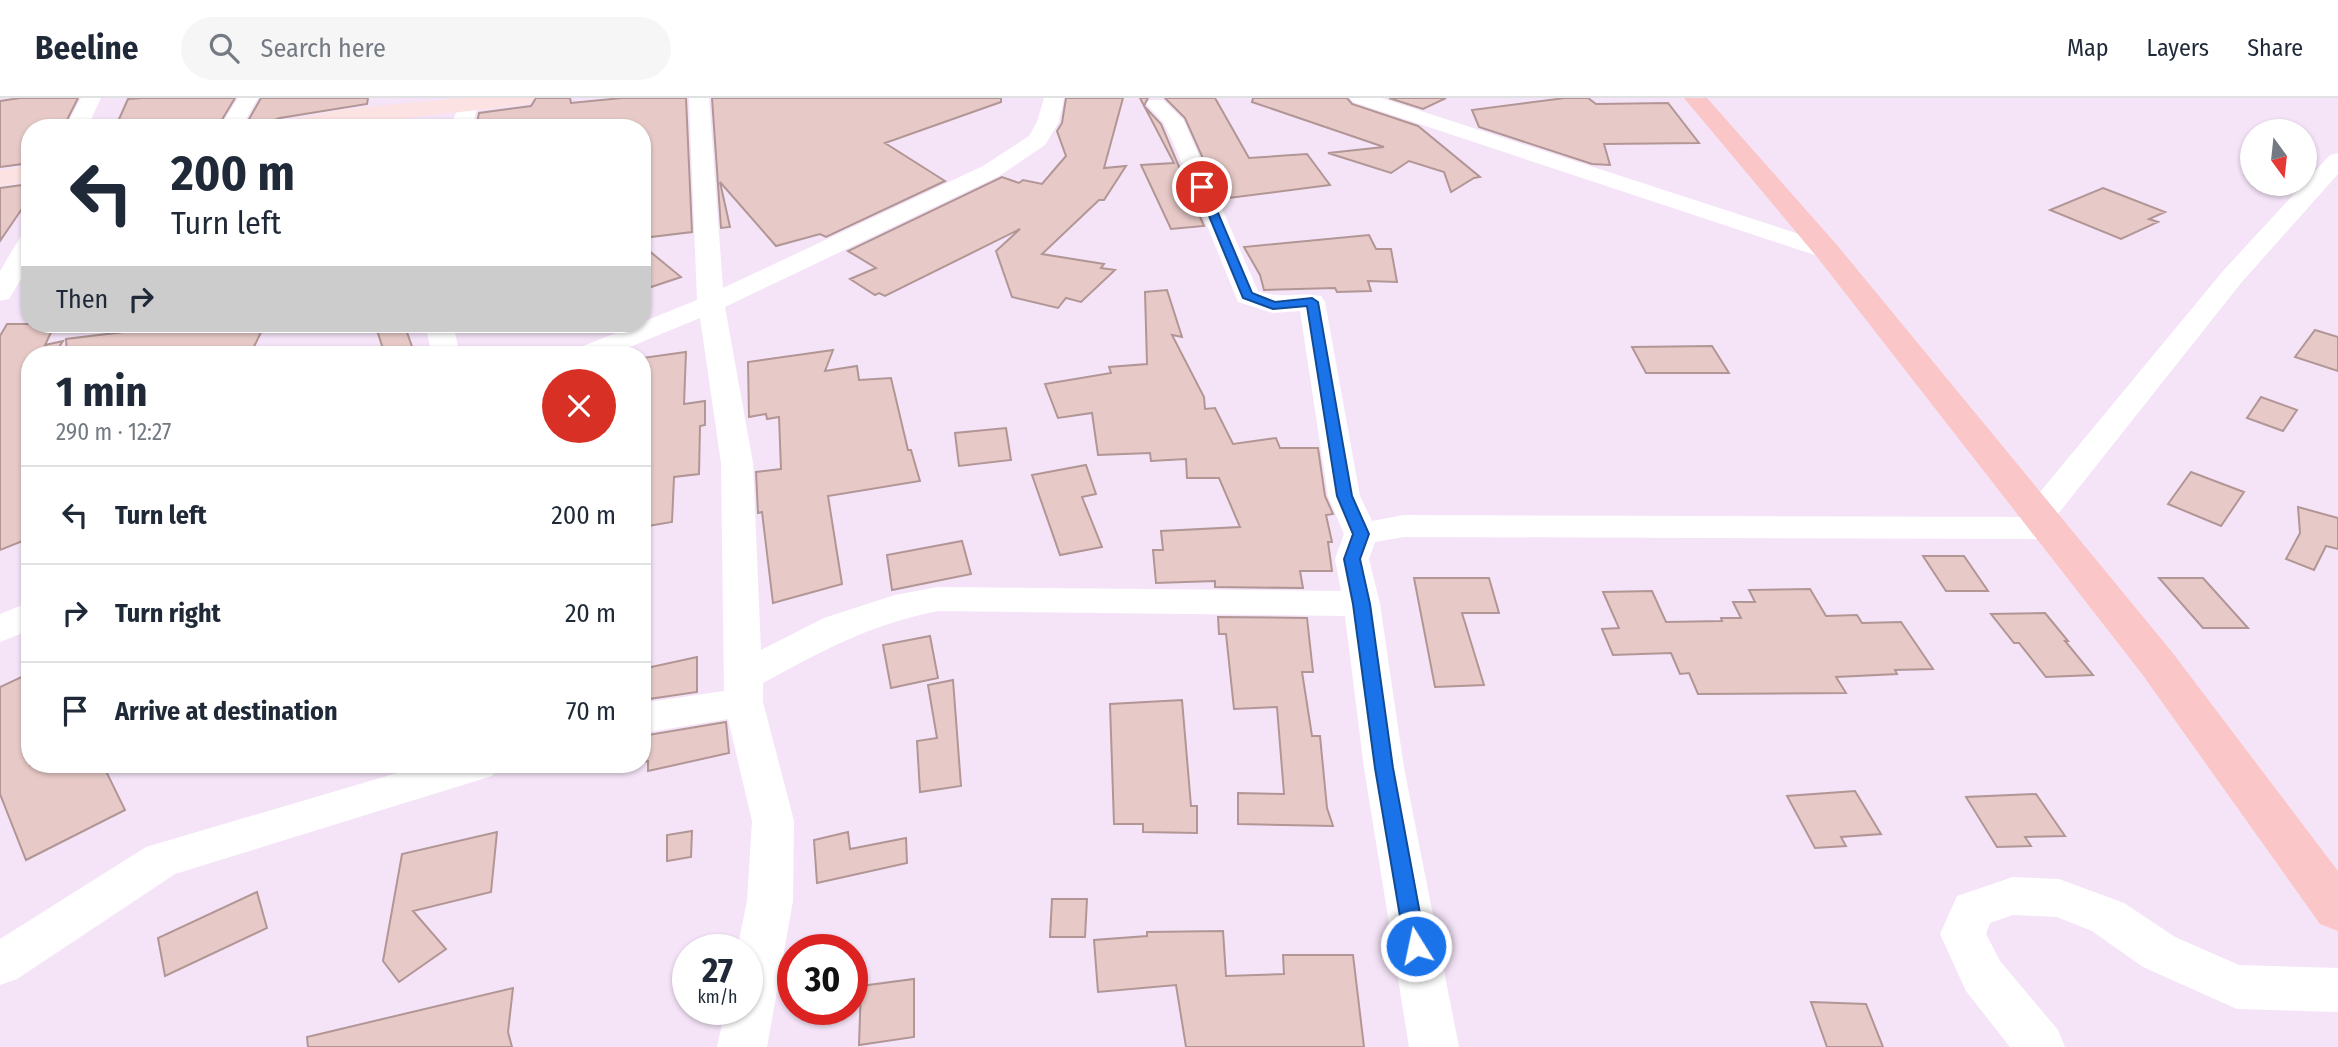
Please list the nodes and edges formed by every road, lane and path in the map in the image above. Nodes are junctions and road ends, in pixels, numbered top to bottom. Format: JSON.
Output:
{"nodes":[{"id":1,"x":91,"y":98,"type":"edge"},
{"id":2,"x":248,"y":98,"type":"edge"},
{"id":3,"x":515,"y":98,"type":"edge"},
{"id":4,"x":699,"y":98,"type":"edge"},
{"id":5,"x":1055,"y":98,"type":"edge"},
{"id":6,"x":1360,"y":98,"type":"edge"},
{"id":7,"x":1695,"y":98,"type":"edge"},
{"id":8,"x":468,"y":104,"type":"junction"},
{"id":9,"x":1156,"y":104,"type":"dead end"},
{"id":10,"x":80,"y":119,"type":"edge"},
{"id":11,"x":235,"y":119,"type":"edge"},
{"id":12,"x":330,"y":119,"type":"edge"},
{"id":13,"x":464,"y":119,"type":"edge"},
{"id":14,"x":2338,"y":160,"type":"edge"},
{"id":15,"x":21,"y":174,"type":"edge"},
{"id":16,"x":0,"y":177,"type":"edge"},
{"id":17,"x":1827,"y":251,"type":"junction"},
{"id":18,"x":21,"y":257,"type":"edge"},
{"id":19,"x":0,"y":293,"type":"edge"},
{"id":20,"x":711,"y":304,"type":"junction"},
{"id":21,"x":651,"y":328,"type":"edge"},
{"id":22,"x":640,"y":333,"type":"edge"},
{"id":23,"x":608,"y":346,"type":"edge"},
{"id":24,"x":2043,"y":522,"type":"junction"},
{"id":25,"x":1361,"y":534,"type":"junction"},
{"id":26,"x":1362,"y":604,"type":"junction"},
{"id":27,"x":21,"y":619,"type":"edge"},
{"id":28,"x":0,"y":629,"type":"edge"},
{"id":29,"x":743,"y":690,"type":"junction"},
{"id":30,"x":651,"y":716,"type":"edge"},
{"id":31,"x":451,"y":773,"type":"edge"},
{"id":32,"x":2338,"y":909,"type":"edge"},
{"id":33,"x":0,"y":964,"type":"edge"},
{"id":34,"x":2338,"y":990,"type":"edge"},
{"id":35,"x":742,"y":1047,"type":"edge"},
{"id":36,"x":1434,"y":1047,"type":"edge"},
{"id":37,"x":2040,"y":1047,"type":"edge"}],
"edges":[{"from":1,"to":10,"type":"street"},
{"from":2,"to":11,"type":"street"},
{"from":3,"to":8,"type":"street"},
{"from":4,"to":20,"type":"street"},
{"from":5,"to":20,"type":"street"},
{"from":6,"to":17,"type":"street"},
{"from":7,"to":17,"type":"main road"},
{"from":8,"to":12,"type":"street"},
{"from":8,"to":13,"type":"street"},
{"from":9,"to":25,"type":"street"},
{"from":14,"to":24,"type":"street"},
{"from":15,"to":16,"type":"street"},
{"from":17,"to":24,"type":"main road"},
{"from":18,"to":19,"type":"street"},
{"from":20,"to":21,"type":"street"},
{"from":20,"to":29,"type":"street"},
{"from":22,"to":23,"type":"street"},
{"from":24,"to":25,"type":"street"},
{"from":24,"to":32,"type":"main road"},
{"from":25,"to":26,"type":"street"},
{"from":26,"to":29,"type":"street"},
{"from":26,"to":36,"type":"street"},
{"from":27,"to":28,"type":"street"},
{"from":29,"to":30,"type":"street"},
{"from":29,"to":35,"type":"street"},
{"from":31,"to":33,"type":"street"},
{"from":34,"to":37,"type":"street"}]}
